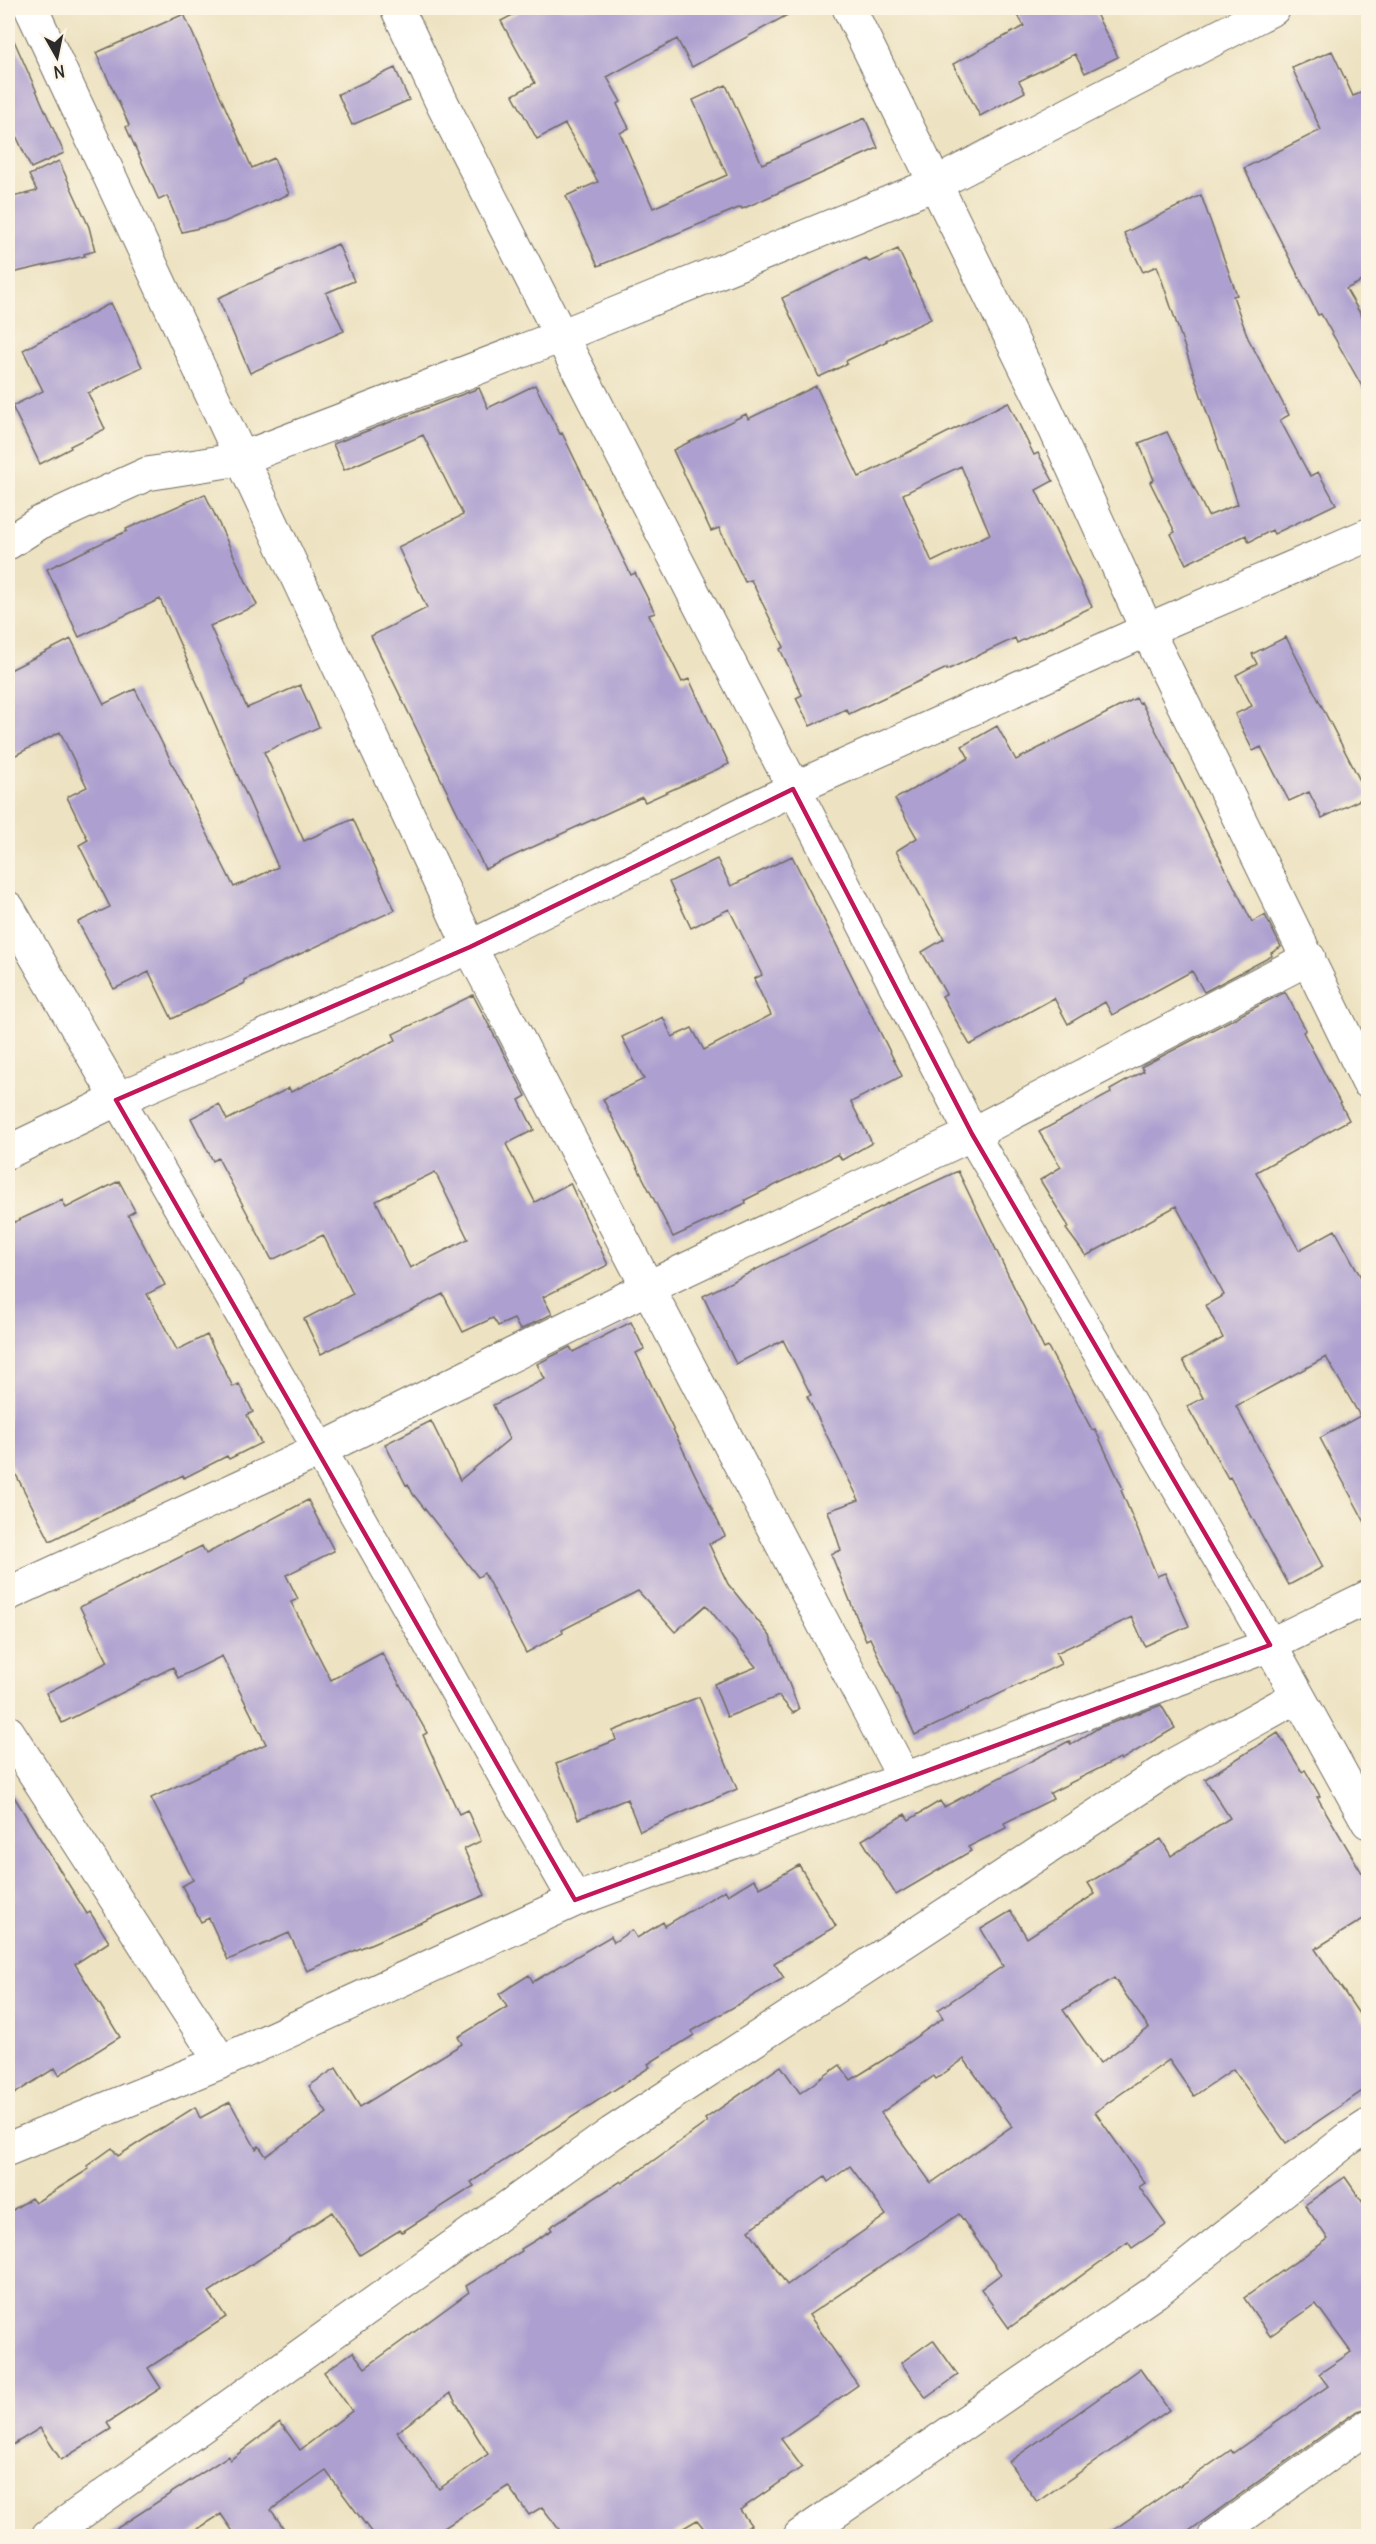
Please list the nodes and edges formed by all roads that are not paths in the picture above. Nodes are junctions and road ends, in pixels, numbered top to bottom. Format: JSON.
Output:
{"nodes":[{"id":1,"x":29,"y":8,"type":"edge"},
{"id":2,"x":397,"y":8,"type":"edge"},
{"id":3,"x":849,"y":8,"type":"edge"},
{"id":4,"x":1274,"y":8,"type":"edge"},
{"id":5,"x":8,"y":15,"type":"edge"},
{"id":6,"x":937,"y":183,"type":"junction"},
{"id":7,"x":561,"y":336,"type":"junction"},
{"id":8,"x":240,"y":459,"type":"junction"},
{"id":9,"x":1368,"y":535,"type":"edge"},
{"id":10,"x":8,"y":543,"type":"edge"},
{"id":11,"x":1147,"y":630,"type":"junction"},
{"id":12,"x":793,"y":789,"type":"junction"},
{"id":13,"x":8,"y":908,"type":"edge"},
{"id":14,"x":470,"y":947,"type":"junction"},
{"id":15,"x":1309,"y":958,"type":"junction"},
{"id":16,"x":1368,"y":1082,"type":"edge"},
{"id":17,"x":116,"y":1100,"type":"junction"},
{"id":18,"x":972,"y":1134,"type":"junction"},
{"id":19,"x":8,"y":1152,"type":"edge"},
{"id":20,"x":649,"y":1287,"type":"junction"},
{"id":21,"x":320,"y":1450,"type":"junction"},
{"id":22,"x":8,"y":1594,"type":"edge"},
{"id":23,"x":1368,"y":1597,"type":"edge"},
{"id":24,"x":1269,"y":1645,"type":"junction"},
{"id":25,"x":1298,"y":1696,"type":"junction"},
{"id":26,"x":8,"y":1732,"type":"edge"},
{"id":27,"x":904,"y":1778,"type":"junction"},
{"id":28,"x":1368,"y":1822,"type":"edge"},
{"id":29,"x":575,"y":1900,"type":"junction"},
{"id":30,"x":221,"y":2062,"type":"junction"},
{"id":31,"x":1368,"y":2126,"type":"edge"},
{"id":32,"x":8,"y":2149,"type":"edge"},
{"id":33,"x":1368,"y":2426,"type":"edge"},
{"id":34,"x":48,"y":2536,"type":"edge"},
{"id":35,"x":800,"y":2536,"type":"edge"},
{"id":36,"x":1215,"y":2536,"type":"edge"}],
"edges":[{"from":1,"to":5,"type":"street"},
{"from":1,"to":8,"type":"street"},
{"from":2,"to":7,"type":"street"},
{"from":3,"to":6,"type":"street"},
{"from":4,"to":6,"type":"street"},
{"from":6,"to":7,"type":"street"},
{"from":6,"to":11,"type":"street"},
{"from":7,"to":8,"type":"street"},
{"from":7,"to":12,"type":"street"},
{"from":8,"to":10,"type":"street"},
{"from":8,"to":14,"type":"street"},
{"from":9,"to":11,"type":"street"},
{"from":11,"to":12,"type":"street"},
{"from":11,"to":15,"type":"street"},
{"from":12,"to":14,"type":"street"},
{"from":12,"to":18,"type":"street"},
{"from":13,"to":17,"type":"street"},
{"from":14,"to":17,"type":"street"},
{"from":14,"to":20,"type":"street"},
{"from":15,"to":16,"type":"street"},
{"from":15,"to":18,"type":"street"},
{"from":17,"to":19,"type":"street"},
{"from":17,"to":21,"type":"street"},
{"from":18,"to":20,"type":"street"},
{"from":18,"to":24,"type":"street"},
{"from":20,"to":21,"type":"street"},
{"from":20,"to":27,"type":"street"},
{"from":21,"to":22,"type":"street"},
{"from":21,"to":29,"type":"street"},
{"from":23,"to":24,"type":"street"},
{"from":24,"to":25,"type":"street"},
{"from":24,"to":27,"type":"street"},
{"from":25,"to":28,"type":"street"},
{"from":25,"to":34,"type":"street"},
{"from":26,"to":30,"type":"street"},
{"from":27,"to":29,"type":"street"},
{"from":29,"to":30,"type":"street"},
{"from":30,"to":32,"type":"street"},
{"from":31,"to":35,"type":"street"},
{"from":33,"to":36,"type":"street"}]}
